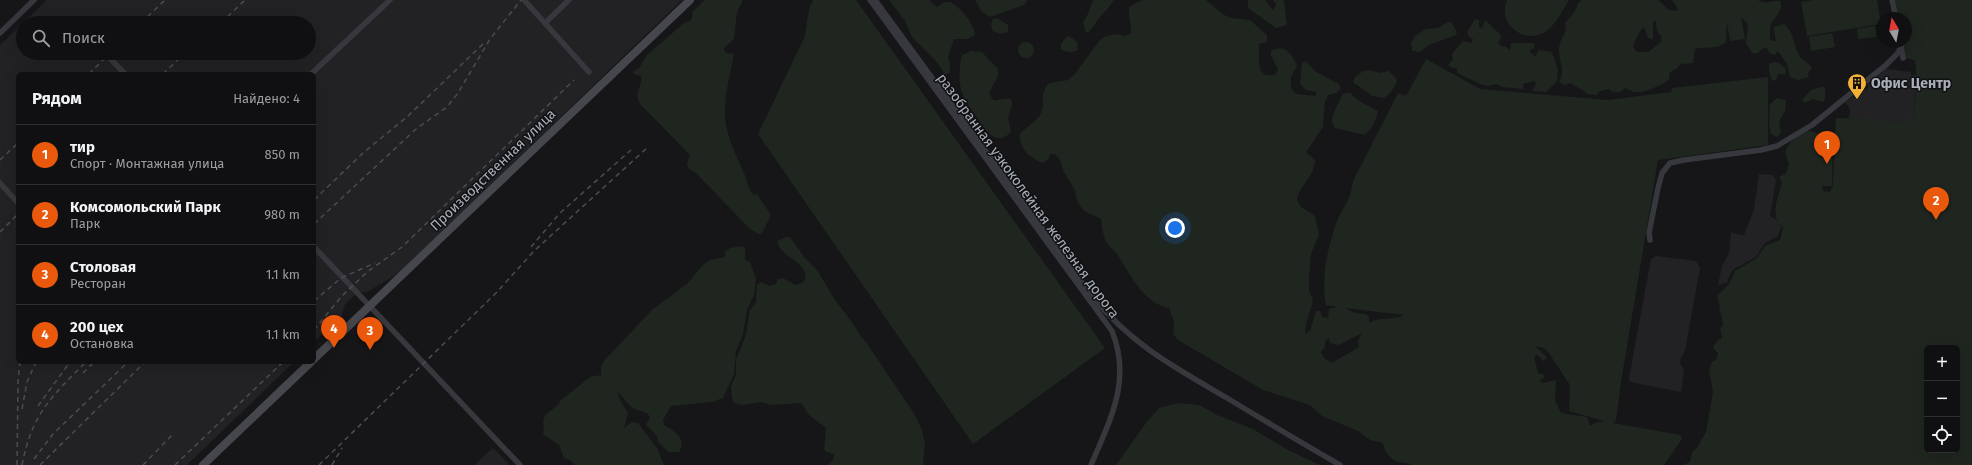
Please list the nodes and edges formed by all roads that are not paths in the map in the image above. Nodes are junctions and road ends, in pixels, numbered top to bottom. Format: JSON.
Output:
{"nodes":[{"id":1,"x":34,"y":0,"type":"edge"},
{"id":2,"x":390,"y":0,"type":"edge"},
{"id":3,"x":524,"y":0,"type":"edge"},
{"id":4,"x":568,"y":0,"type":"edge"},
{"id":5,"x":690,"y":0,"type":"edge"},
{"id":6,"x":870,"y":0,"type":"edge"},
{"id":7,"x":875,"y":0,"type":"edge"},
{"id":8,"x":1892,"y":0,"type":"edge"},
{"id":9,"x":1895,"y":12,"type":"edge"},
{"id":10,"x":18,"y":16,"type":"edge"},
{"id":11,"x":16,"y":17,"type":"edge"},
{"id":12,"x":545,"y":23,"type":"junction"},
{"id":13,"x":0,"y":33,"type":"edge"},
{"id":14,"x":1900,"y":48,"type":"edge"},
{"id":15,"x":1902,"y":48,"type":"edge"},
{"id":16,"x":1903,"y":58,"type":"dead end"},
{"id":17,"x":112,"y":60,"type":"edge"},
{"id":18,"x":123,"y":72,"type":"edge"},
{"id":19,"x":313,"y":72,"type":"edge"},
{"id":20,"x":589,"y":72,"type":"dead end"},
{"id":21,"x":0,"y":183,"type":"edge"},
{"id":22,"x":16,"y":201,"type":"edge"},
{"id":23,"x":1650,"y":240,"type":"dead end"},
{"id":24,"x":316,"y":249,"type":"edge"},
{"id":25,"x":370,"y":306,"type":"junction"},
{"id":26,"x":316,"y":358,"type":"edge"},
{"id":27,"x":309,"y":364,"type":"edge"},
{"id":28,"x":203,"y":465,"type":"edge"},
{"id":29,"x":520,"y":465,"type":"edge"},
{"id":30,"x":1091,"y":465,"type":"edge"},
{"id":31,"x":1340,"y":465,"type":"edge"}],
"edges":[{"from":1,"to":10,"type":"street"},
{"from":2,"to":19,"type":"street"},
{"from":3,"to":12,"type":"street"},
{"from":4,"to":12,"type":"street"},
{"from":5,"to":25,"type":"main road","name":"Производственная улица"},
{"from":6,"to":30,"type":"street","name":"разобранная узкоколейная железная дорога"},
{"from":7,"to":31,"type":"street"},
{"from":8,"to":9,"type":"street"},
{"from":11,"to":13,"type":"street"},
{"from":12,"to":20,"type":"street"},
{"from":14,"to":23,"type":"street"},
{"from":15,"to":16,"type":"street"},
{"from":17,"to":18,"type":"street"},
{"from":21,"to":22,"type":"street"},
{"from":24,"to":25,"type":"street"},
{"from":25,"to":26,"type":"main road","name":"Производственная улица"},
{"from":25,"to":29,"type":"street"},
{"from":27,"to":28,"type":"main road"}]}
